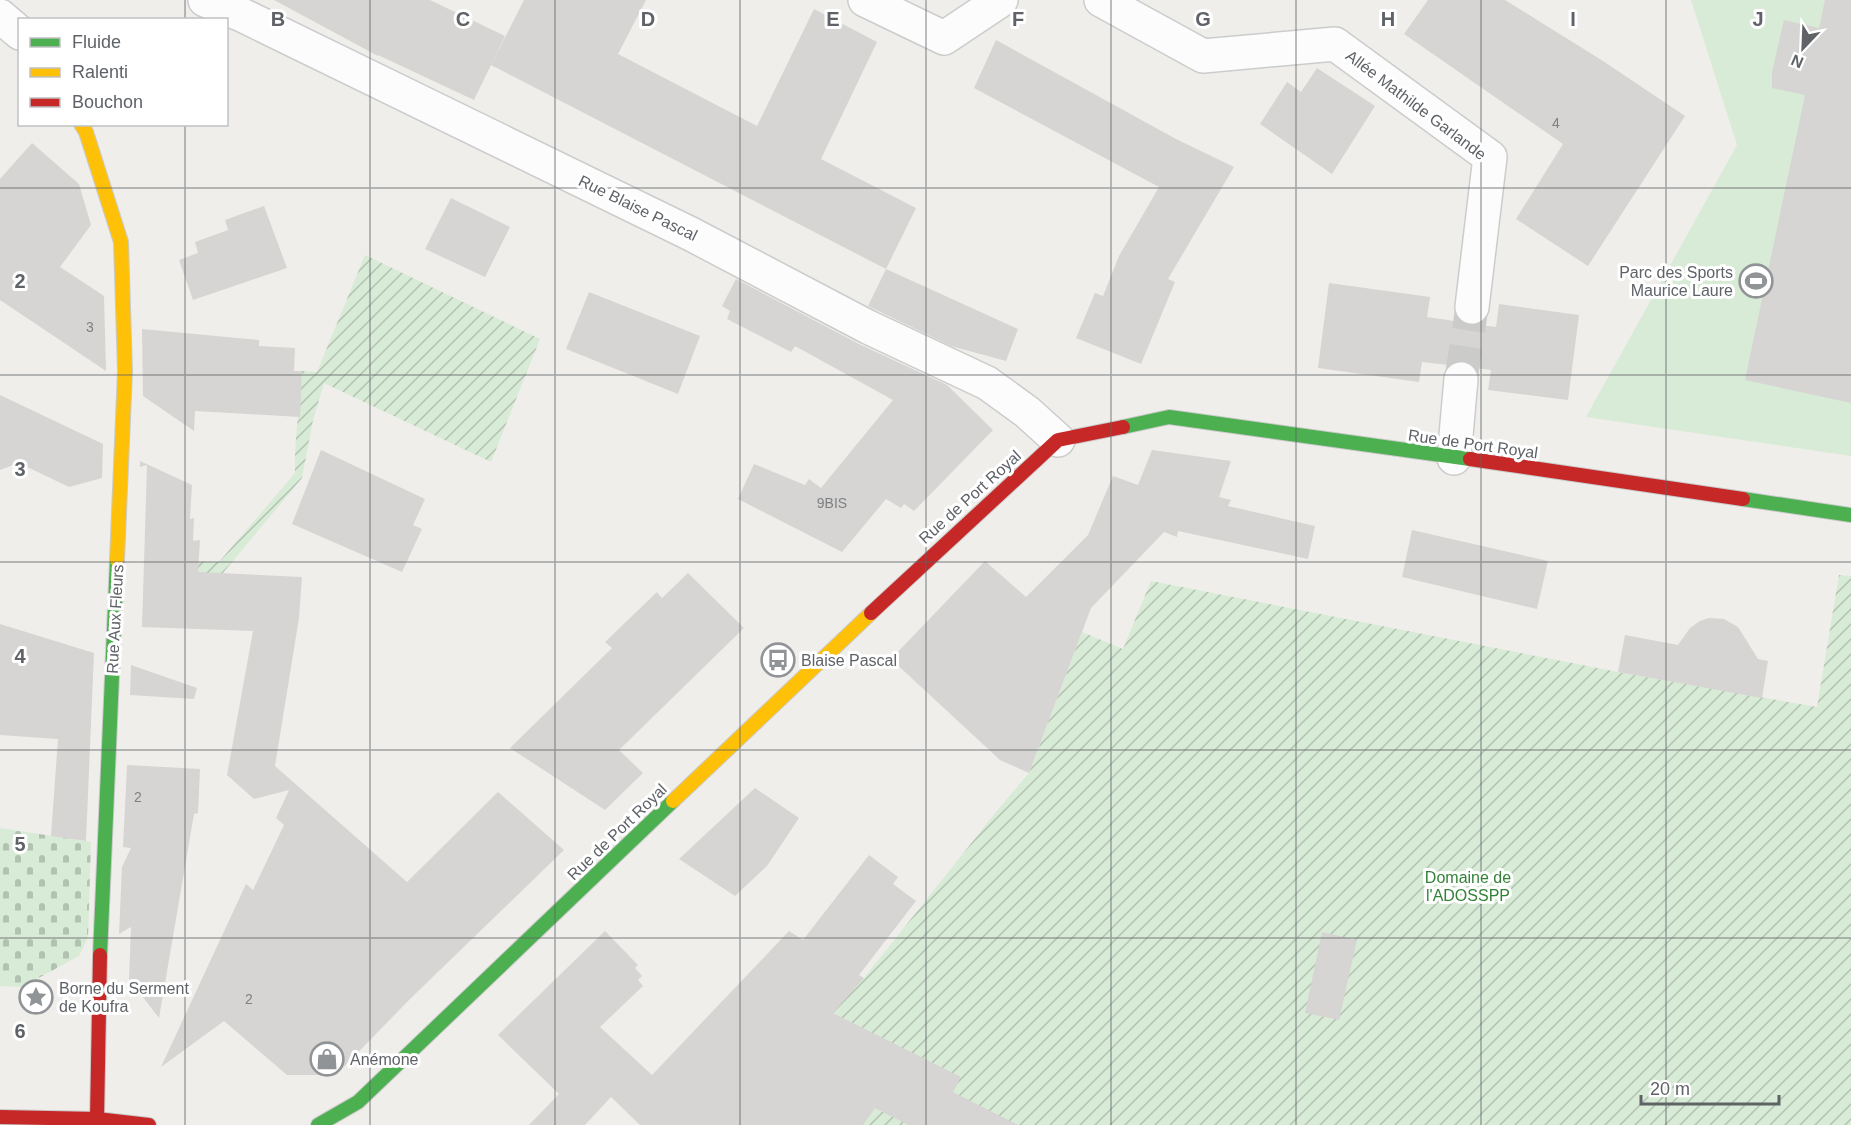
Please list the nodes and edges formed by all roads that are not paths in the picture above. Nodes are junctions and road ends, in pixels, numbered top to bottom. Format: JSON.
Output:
{"nodes":[{"id":1,"x":204,"y":0,"type":"edge"},
{"id":2,"x":865,"y":0,"type":"edge"},
{"id":3,"x":1001,"y":0,"type":"edge"},
{"id":4,"x":1101,"y":0,"type":"edge"},
{"id":5,"x":0,"y":16,"type":"edge"},
{"id":6,"x":18,"y":31,"type":"edge"},
{"id":7,"x":82,"y":126,"type":"edge"},
{"id":8,"x":1472,"y":308,"type":"tunnel mouth"},
{"id":9,"x":1461,"y":379,"type":"tunnel mouth"},
{"id":10,"x":1058,"y":440,"type":"junction"},
{"id":11,"x":1454,"y":458,"type":"junction"},
{"id":12,"x":1851,"y":515,"type":"edge"},
{"id":13,"x":0,"y":1117,"type":"edge"},
{"id":14,"x":97,"y":1119,"type":"junction"},
{"id":15,"x":149,"y":1125,"type":"edge"},
{"id":16,"x":318,"y":1125,"type":"edge"}],
"edges":[{"from":1,"to":10,"type":"street","name":"Rue Blaise Pascal"},
{"from":2,"to":3,"type":"street"},
{"from":4,"to":8,"type":"street","name":"Allée Mathilde Garlande"},
{"from":5,"to":6,"type":"street"},
{"from":7,"to":14,"type":"street","name":"Rue Aux Fleurs"},
{"from":9,"to":11,"type":"street"},
{"from":10,"to":11,"type":"street","name":"Rue de Port Royal"},
{"from":10,"to":16,"type":"street","name":"Rue de Port Royal"},
{"from":11,"to":12,"type":"street","name":"Rue de Port Royal"},
{"from":13,"to":14,"type":"street"},
{"from":14,"to":15,"type":"street"}]}
